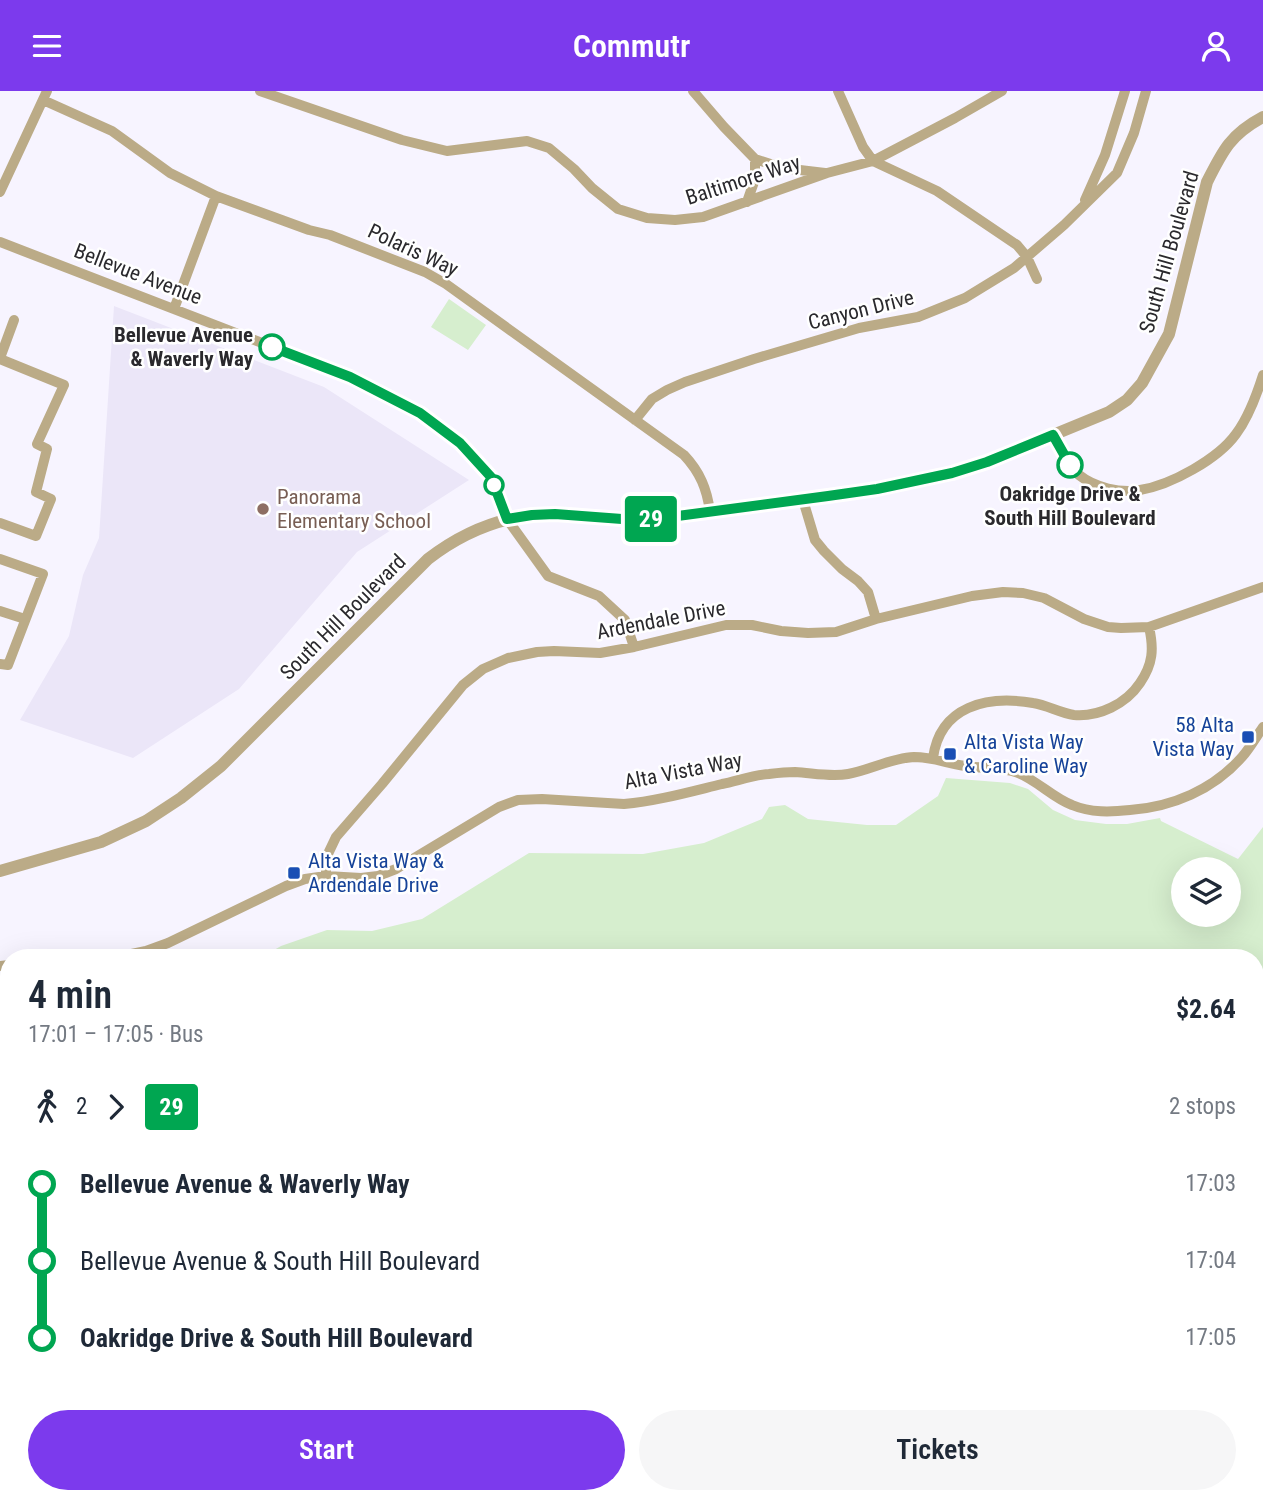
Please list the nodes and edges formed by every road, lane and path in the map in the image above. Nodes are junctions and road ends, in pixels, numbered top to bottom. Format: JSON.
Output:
{"nodes":[{"id":1,"x":260,"y":91,"type":"edge"},
{"id":2,"x":693,"y":91,"type":"edge"},
{"id":3,"x":838,"y":91,"type":"edge"},
{"id":4,"x":1002,"y":91,"type":"edge"},
{"id":5,"x":1125,"y":91,"type":"edge"},
{"id":6,"x":1146,"y":91,"type":"edge"},
{"id":7,"x":45,"y":95,"type":"edge"},
{"id":8,"x":1263,"y":117,"type":"edge"},
{"id":9,"x":755,"y":159,"type":"junction"},
{"id":10,"x":873,"y":161,"type":"junction"},
{"id":11,"x":827,"y":173,"type":"junction"},
{"id":12,"x":0,"y":192,"type":"edge"},
{"id":13,"x":216,"y":196,"type":"junction"},
{"id":14,"x":747,"y":202,"type":"junction"},
{"id":15,"x":1082,"y":207,"type":"junction"},
{"id":16,"x":0,"y":242,"type":"edge"},
{"id":17,"x":1027,"y":257,"type":"junction"},
{"id":18,"x":1037,"y":279,"type":"dead end"},
{"id":19,"x":174,"y":309,"type":"junction"},
{"id":20,"x":14,"y":320,"type":"dead end"},
{"id":21,"x":0,"y":358,"type":"edge"},
{"id":22,"x":1263,"y":375,"type":"edge"},
{"id":23,"x":635,"y":419,"type":"junction"},
{"id":24,"x":1053,"y":435,"type":"junction"},
{"id":25,"x":803,"y":500,"type":"junction"},
{"id":26,"x":710,"y":513,"type":"junction"},
{"id":27,"x":507,"y":519,"type":"junction"},
{"id":28,"x":0,"y":523,"type":"edge"},
{"id":29,"x":0,"y":559,"type":"edge"},
{"id":30,"x":1263,"y":587,"type":"edge"},
{"id":31,"x":0,"y":611,"type":"edge"},
{"id":32,"x":25,"y":619,"type":"junction"},
{"id":33,"x":876,"y":619,"type":"junction"},
{"id":34,"x":1149,"y":627,"type":"junction"},
{"id":35,"x":634,"y":647,"type":"junction"},
{"id":36,"x":0,"y":664,"type":"edge"},
{"id":37,"x":1263,"y":727,"type":"edge"},
{"id":38,"x":933,"y":758,"type":"junction"},
{"id":39,"x":0,"y":871,"type":"edge"},
{"id":40,"x":326,"y":876,"type":"junction"},
{"id":41,"x":152,"y":949,"type":"edge"}],
"edges":[{"from":1,"to":14,"type":"street","name":"Baltimore Way"},
{"from":2,"to":9,"type":"street"},
{"from":3,"to":10,"type":"street"},
{"from":4,"to":10,"type":"street","name":"Baltimore Way"},
{"from":5,"to":15,"type":"street","name":"Canyon Drive"},
{"from":6,"to":15,"type":"street","name":"Canyon Drive"},
{"from":7,"to":12,"type":"street"},
{"from":7,"to":13,"type":"street","name":"Polaris Way"},
{"from":8,"to":24,"type":"street","name":"South Hill Boulevard"},
{"from":9,"to":11,"type":"street"},
{"from":9,"to":14,"type":"street"},
{"from":10,"to":11,"type":"street","name":"Baltimore Way"},
{"from":10,"to":17,"type":"street"},
{"from":11,"to":14,"type":"street","name":"Baltimore Way"},
{"from":13,"to":19,"type":"street"},
{"from":13,"to":23,"type":"street","name":"Polaris Way"},
{"from":15,"to":17,"type":"street","name":"Canyon Drive"},
{"from":16,"to":19,"type":"street","name":"Bellevue Avenue"},
{"from":17,"to":18,"type":"street"},
{"from":17,"to":23,"type":"street","name":"Canyon Drive"},
{"from":19,"to":27,"type":"street","name":"Bellevue Avenue"},
{"from":20,"to":21,"type":"street"},
{"from":21,"to":28,"type":"street"},
{"from":22,"to":24,"type":"street"},
{"from":23,"to":26,"type":"street","name":"Polaris Way"},
{"from":24,"to":25,"type":"street","name":"South Hill Boulevard"},
{"from":25,"to":26,"type":"street","name":"South Hill Boulevard"},
{"from":25,"to":33,"type":"street"},
{"from":26,"to":27,"type":"street","name":"South Hill Boulevard"},
{"from":27,"to":35,"type":"street","name":"Bellevue Avenue"},
{"from":27,"to":39,"type":"street","name":"South Hill Boulevard"},
{"from":29,"to":32,"type":"street"},
{"from":30,"to":34,"type":"street","name":"Ardendale Drive"},
{"from":31,"to":32,"type":"street"},
{"from":32,"to":36,"type":"street"},
{"from":33,"to":34,"type":"street","name":"Ardendale Drive"},
{"from":33,"to":35,"type":"street","name":"Ardendale Drive"},
{"from":34,"to":38,"type":"street"},
{"from":35,"to":40,"type":"street","name":"Ardendale Drive"},
{"from":37,"to":38,"type":"street","name":"Alta Vista Way"},
{"from":38,"to":40,"type":"street","name":"Alta Vista Way"},
{"from":40,"to":41,"type":"street","name":"Alta Vista Way"}]}
